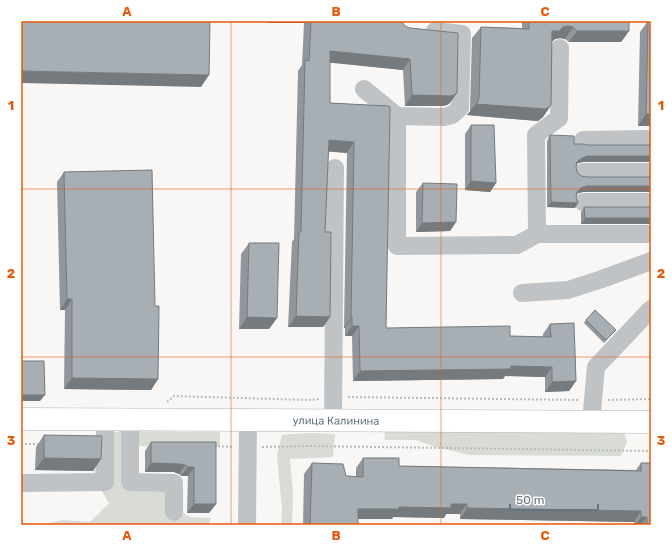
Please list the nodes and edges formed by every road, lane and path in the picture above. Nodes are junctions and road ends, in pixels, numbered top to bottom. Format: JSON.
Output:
{"nodes":[{"id":1,"x":418,"y":30,"type":"edge"},
{"id":2,"x":560,"y":48,"type":"dead end"},
{"id":3,"x":364,"y":89,"type":"dead end"},
{"id":4,"x":397,"y":116,"type":"junction"},
{"id":5,"x":583,"y":140,"type":"dead end"},
{"id":6,"x":651,"y":140,"type":"edge"},
{"id":7,"x":335,"y":168,"type":"dead end"},
{"id":8,"x":583,"y":172,"type":"dead end"},
{"id":9,"x":651,"y":172,"type":"edge"},
{"id":10,"x":583,"y":202,"type":"dead end"},
{"id":11,"x":651,"y":202,"type":"edge"},
{"id":12,"x":537,"y":234,"type":"junction"},
{"id":13,"x":651,"y":234,"type":"edge"},
{"id":14,"x":651,"y":261,"type":"edge"},
{"id":15,"x":522,"y":293,"type":"dead end"},
{"id":16,"x":651,"y":309,"type":"edge"},
{"id":17,"x":21,"y":418,"type":"edge"},
{"id":18,"x":105,"y":419,"type":"junction"},
{"id":19,"x":130,"y":419,"type":"junction"},
{"id":20,"x":248,"y":420,"type":"junction"},
{"id":21,"x":333,"y":420,"type":"junction"},
{"id":22,"x":591,"y":422,"type":"junction"},
{"id":23,"x":651,"y":422,"type":"edge"},
{"id":24,"x":21,"y":444,"type":"edge"},
{"id":25,"x":44,"y":444,"type":"edge"},
{"id":26,"x":214,"y":446,"type":"edge"},
{"id":27,"x":247,"y":447,"type":"junction"},
{"id":28,"x":651,"y":450,"type":"edge"},
{"id":29,"x":105,"y":482,"type":"junction"},
{"id":30,"x":130,"y":482,"type":"junction"},
{"id":31,"x":21,"y":483,"type":"edge"},
{"id":32,"x":174,"y":512,"type":"dead end"},
{"id":33,"x":247,"y":525,"type":"edge"}],
"edges":[{"from":1,"to":4,"type":"lane"},
{"from":2,"to":12,"type":"lane"},
{"from":3,"to":4,"type":"lane"},
{"from":4,"to":12,"type":"lane"},
{"from":5,"to":6,"type":"lane"},
{"from":7,"to":21,"type":"lane"},
{"from":8,"to":9,"type":"lane"},
{"from":10,"to":11,"type":"lane"},
{"from":12,"to":13,"type":"lane"},
{"from":14,"to":15,"type":"lane"},
{"from":16,"to":22,"type":"lane"},
{"from":17,"to":18,"type":"main road","name":"улица Калинина"},
{"from":18,"to":19,"type":"main road","name":"улица Калинина"},
{"from":18,"to":29,"type":"lane"},
{"from":19,"to":20,"type":"main road","name":"улица Калинина"},
{"from":19,"to":30,"type":"lane"},
{"from":20,"to":21,"type":"main road","name":"улица Калинина"},
{"from":20,"to":27,"type":"lane"},
{"from":21,"to":22,"type":"main road","name":"улица Калинина"},
{"from":22,"to":23,"type":"main road","name":"улица Калинина"},
{"from":24,"to":25,"type":"path"},
{"from":26,"to":27,"type":"path"},
{"from":27,"to":28,"type":"path"},
{"from":27,"to":33,"type":"lane"},
{"from":29,"to":30,"type":"lane"},
{"from":29,"to":31,"type":"lane"},
{"from":30,"to":32,"type":"lane"}]}
